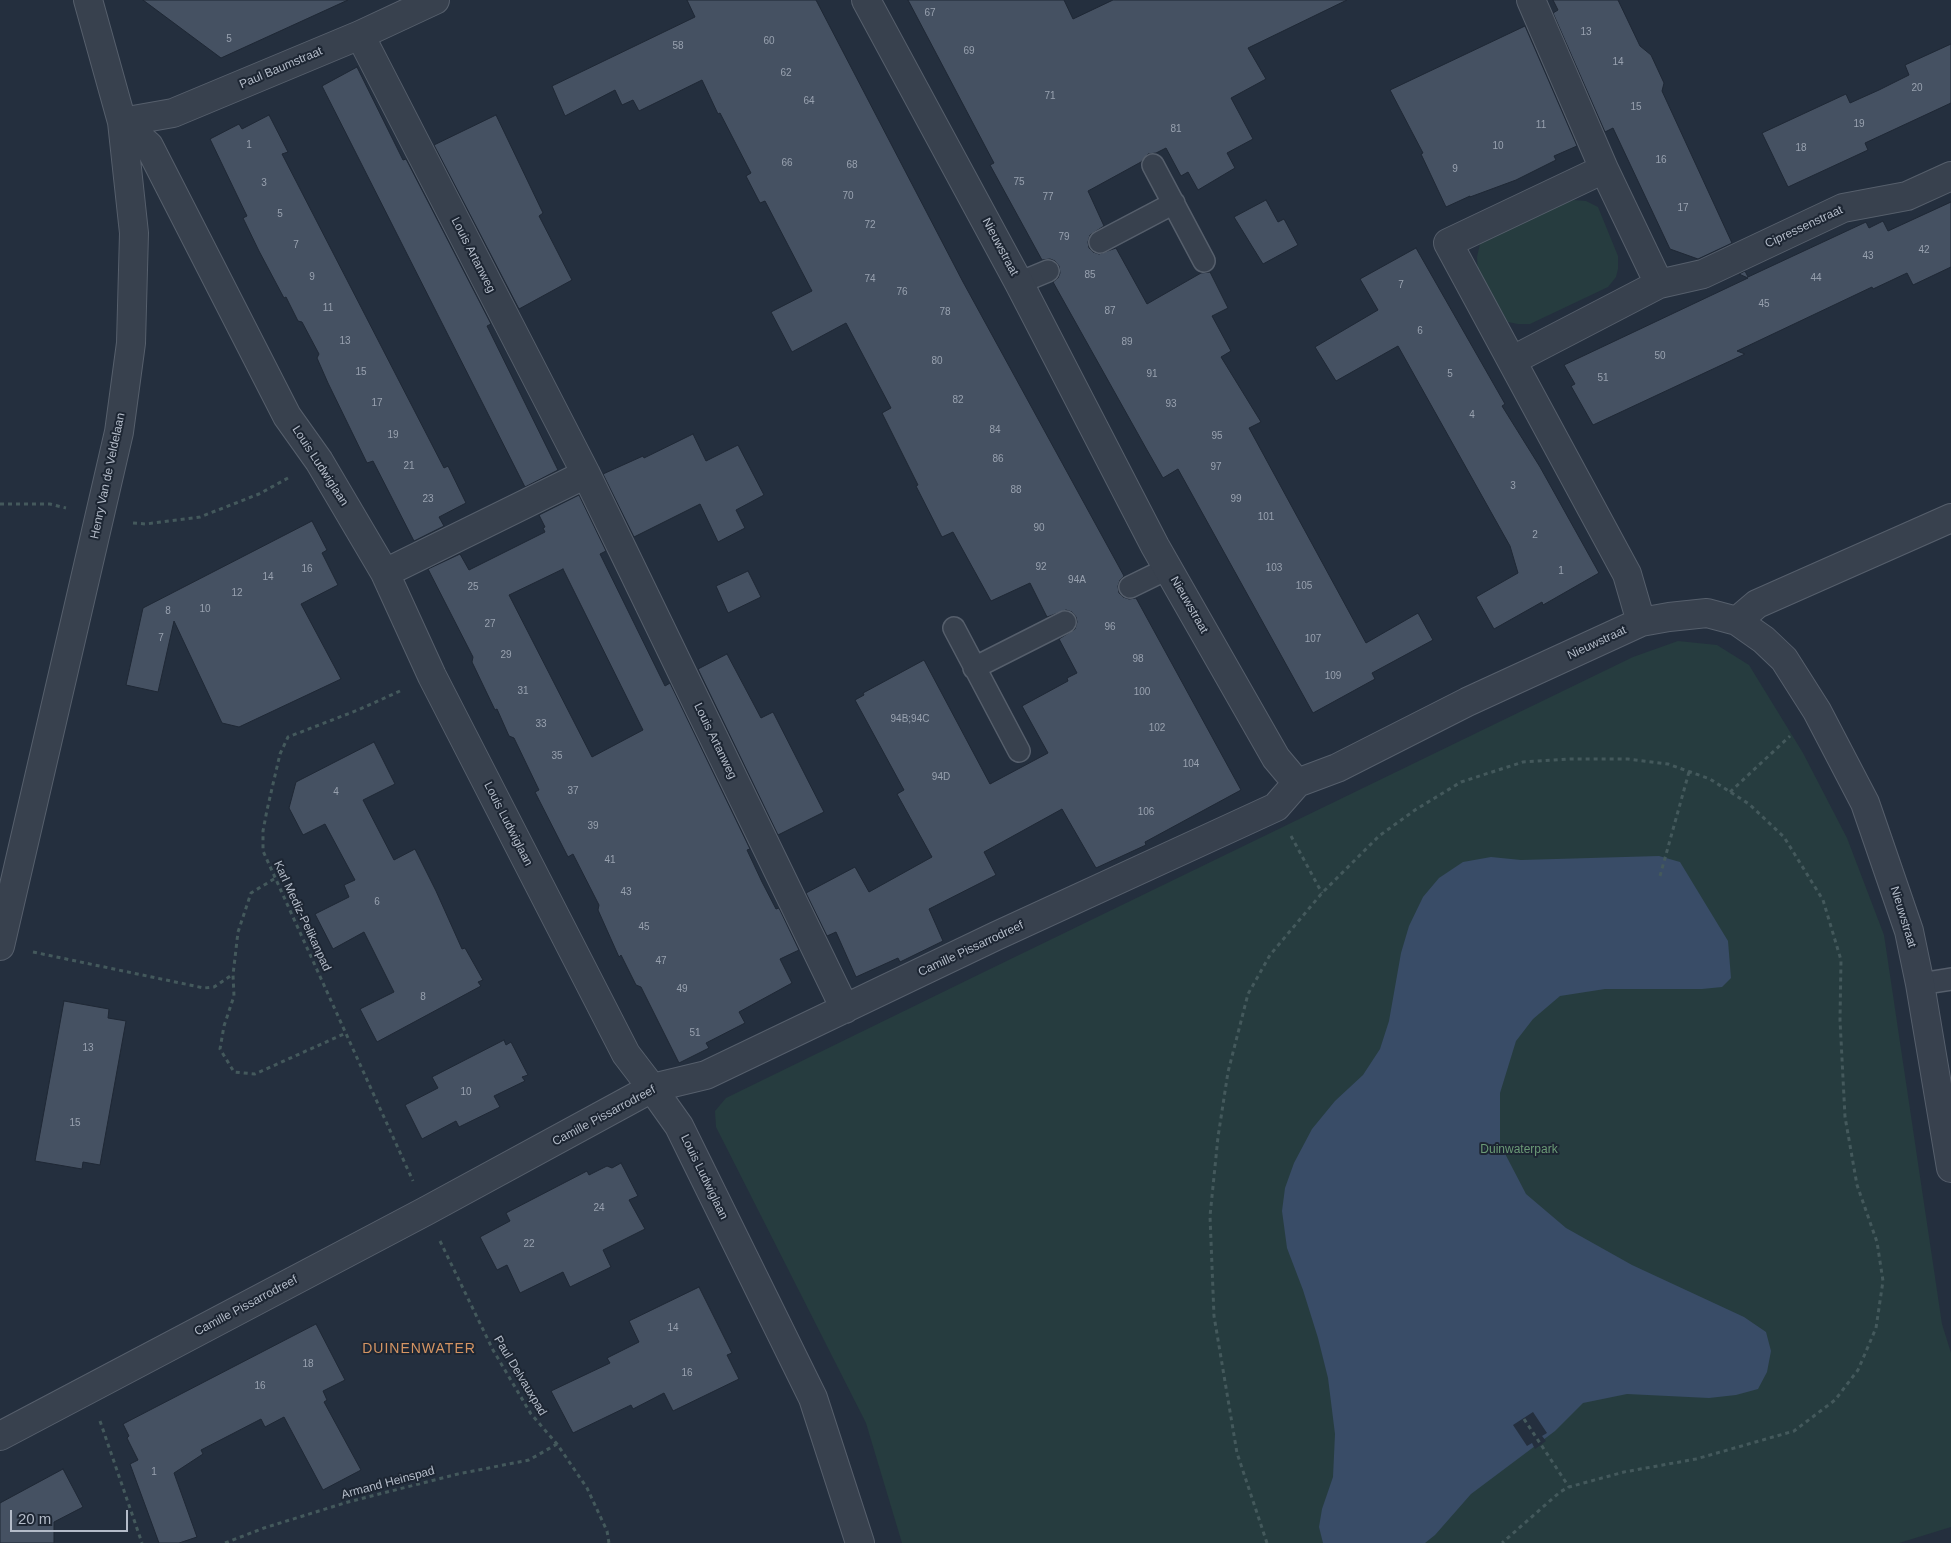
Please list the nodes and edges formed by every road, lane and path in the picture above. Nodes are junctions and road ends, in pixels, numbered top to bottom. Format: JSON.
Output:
{"nodes":[{"id":1,"x":88,"y":0,"type":"edge"},
{"id":2,"x":435,"y":0,"type":"edge"},
{"id":3,"x":866,"y":0,"type":"edge"},
{"id":4,"x":1531,"y":0,"type":"edge"},
{"id":5,"x":360,"y":35,"type":"junction"},
{"id":6,"x":122,"y":122,"type":"junction"},
{"id":7,"x":1153,"y":165,"type":"dead end"},
{"id":8,"x":1604,"y":169,"type":"junction"},
{"id":9,"x":1951,"y":176,"type":"edge"},
{"id":10,"x":1174,"y":203,"type":"junction"},
{"id":11,"x":1100,"y":242,"type":"dead end"},
{"id":12,"x":1204,"y":261,"type":"dead end"},
{"id":13,"x":1048,"y":271,"type":"dead end"},
{"id":14,"x":1019,"y":283,"type":"junction"},
{"id":15,"x":1659,"y":284,"type":"junction"},
{"id":16,"x":1513,"y":360,"type":"junction"},
{"id":17,"x":319,"y":461,"type":"junction"},
{"id":18,"x":586,"y":474,"type":"junction"},
{"id":19,"x":0,"y":504,"type":"edge"},
{"id":20,"x":100,"y":516,"type":"junction"},
{"id":21,"x":1951,"y":518,"type":"edge"},
{"id":22,"x":1168,"y":568,"type":"junction"},
{"id":23,"x":385,"y":573,"type":"junction"},
{"id":24,"x":1130,"y":587,"type":"dead end"},
{"id":25,"x":1737,"y":621,"type":"junction"},
{"id":26,"x":1065,"y":622,"type":"dead end"},
{"id":27,"x":1641,"y":622,"type":"junction"},
{"id":28,"x":954,"y":628,"type":"dead end"},
{"id":29,"x":974,"y":668,"type":"junction"},
{"id":30,"x":432,"y":676,"type":"junction"},
{"id":31,"x":1817,"y":711,"type":"junction"},
{"id":32,"x":1019,"y":751,"type":"dead end"},
{"id":33,"x":1689,"y":772,"type":"junction"},
{"id":34,"x":1297,"y":783,"type":"junction"},
{"id":35,"x":1730,"y":792,"type":"junction"},
{"id":36,"x":1276,"y":807,"type":"junction"},
{"id":37,"x":1660,"y":876,"type":"dead end"},
{"id":38,"x":274,"y":879,"type":"junction"},
{"id":39,"x":1322,"y":893,"type":"junction"},
{"id":40,"x":0,"y":946,"type":"edge"},
{"id":41,"x":233,"y":975,"type":"junction"},
{"id":42,"x":1951,"y":979,"type":"edge"},
{"id":43,"x":1920,"y":984,"type":"junction"},
{"id":44,"x":845,"y":1009,"type":"junction"},
{"id":45,"x":346,"y":1033,"type":"junction"},
{"id":46,"x":652,"y":1088,"type":"junction"},
{"id":47,"x":1951,"y":1168,"type":"edge"},
{"id":48,"x":426,"y":1211,"type":"junction"},
{"id":49,"x":89,"y":1390,"type":"junction"},
{"id":50,"x":1524,"y":1419,"type":"dead end"},
{"id":51,"x":0,"y":1436,"type":"edge"},
{"id":52,"x":556,"y":1444,"type":"junction"},
{"id":53,"x":1569,"y":1487,"type":"junction"},
{"id":54,"x":142,"y":1543,"type":"edge"},
{"id":55,"x":225,"y":1543,"type":"edge"},
{"id":56,"x":610,"y":1543,"type":"edge"},
{"id":57,"x":860,"y":1543,"type":"edge"},
{"id":58,"x":1267,"y":1543,"type":"edge"},
{"id":59,"x":1502,"y":1543,"type":"edge"}],
"edges":[{"from":1,"to":6,"type":"street","name":"Henry Van de Veldelaan"},
{"from":2,"to":5,"type":"street","name":"Paul Baumstraat"},
{"from":3,"to":14,"type":"street","name":"Nieuwstraat"},
{"from":4,"to":8,"type":"street"},
{"from":5,"to":6,"type":"street","name":"Paul Baumstraat"},
{"from":5,"to":18,"type":"street","name":"Louis Artanweg"},
{"from":6,"to":17,"type":"street","name":"Louis Ludwiglaan"},
{"from":6,"to":20,"type":"street","name":"Henry Van de Veldelaan"},
{"from":7,"to":10,"type":"lane"},
{"from":8,"to":15,"type":"street"},
{"from":8,"to":16,"type":"street"},
{"from":9,"to":15,"type":"street","name":"Cipressenstraat"},
{"from":10,"to":11,"type":"lane"},
{"from":10,"to":12,"type":"lane"},
{"from":13,"to":14,"type":"lane"},
{"from":14,"to":22,"type":"street","name":"Nieuwstraat"},
{"from":15,"to":16,"type":"street","name":"Cipressenstraat"},
{"from":16,"to":27,"type":"street"},
{"from":17,"to":20,"type":"path"},
{"from":17,"to":23,"type":"street","name":"Louis Ludwiglaan"},
{"from":18,"to":23,"type":"street"},
{"from":18,"to":44,"type":"street","name":"Louis Artanweg"},
{"from":19,"to":20,"type":"path"},
{"from":20,"to":40,"type":"street","name":"Henry Van de Veldelaan"},
{"from":21,"to":25,"type":"street"},
{"from":22,"to":24,"type":"lane"},
{"from":22,"to":34,"type":"street","name":"Nieuwstraat"},
{"from":23,"to":30,"type":"street","name":"Louis Ludwiglaan"},
{"from":25,"to":27,"type":"street","name":"Nieuwstraat"},
{"from":25,"to":31,"type":"street","name":"Nieuwstraat"},
{"from":26,"to":29,"type":"lane"},
{"from":27,"to":34,"type":"street","name":"Nieuwstraat"},
{"from":28,"to":29,"type":"lane"},
{"from":29,"to":32,"type":"lane"},
{"from":30,"to":38,"type":"path","name":"Karl Mediz-Pelikanpad"},
{"from":30,"to":46,"type":"street","name":"Louis Ludwiglaan"},
{"from":31,"to":35,"type":"path"},
{"from":31,"to":43,"type":"street","name":"Nieuwstraat"},
{"from":33,"to":35,"type":"path"},
{"from":33,"to":37,"type":"path"},
{"from":33,"to":39,"type":"path"},
{"from":34,"to":36,"type":"street","name":"Camille Pissarrodreef"},
{"from":35,"to":53,"type":"path"},
{"from":36,"to":39,"type":"path"},
{"from":36,"to":44,"type":"street","name":"Camille Pissarrodreef"},
{"from":38,"to":41,"type":"path"},
{"from":38,"to":45,"type":"path","name":"Karl Mediz-Pelikanpad"},
{"from":39,"to":58,"type":"path"},
{"from":40,"to":41,"type":"path"},
{"from":41,"to":45,"type":"path"},
{"from":42,"to":43,"type":"lane"},
{"from":43,"to":47,"type":"street","name":"Nieuwstraat"},
{"from":44,"to":46,"type":"street","name":"Camille Pissarrodreef"},
{"from":45,"to":48,"type":"path","name":"Karl Mediz-Pelikanpad"},
{"from":46,"to":48,"type":"street","name":"Camille Pissarrodreef"},
{"from":46,"to":57,"type":"street","name":"Louis Ludwiglaan"},
{"from":48,"to":49,"type":"street","name":"Camille Pissarrodreef"},
{"from":48,"to":52,"type":"path","name":"Paul Delvauxpad"},
{"from":49,"to":51,"type":"street","name":"Camille Pissarrodreef"},
{"from":49,"to":54,"type":"path"},
{"from":50,"to":53,"type":"path"},
{"from":52,"to":55,"type":"path","name":"Armand Heinspad"},
{"from":52,"to":56,"type":"path","name":"Paul Delvauxpad"},
{"from":53,"to":59,"type":"path"}]}
